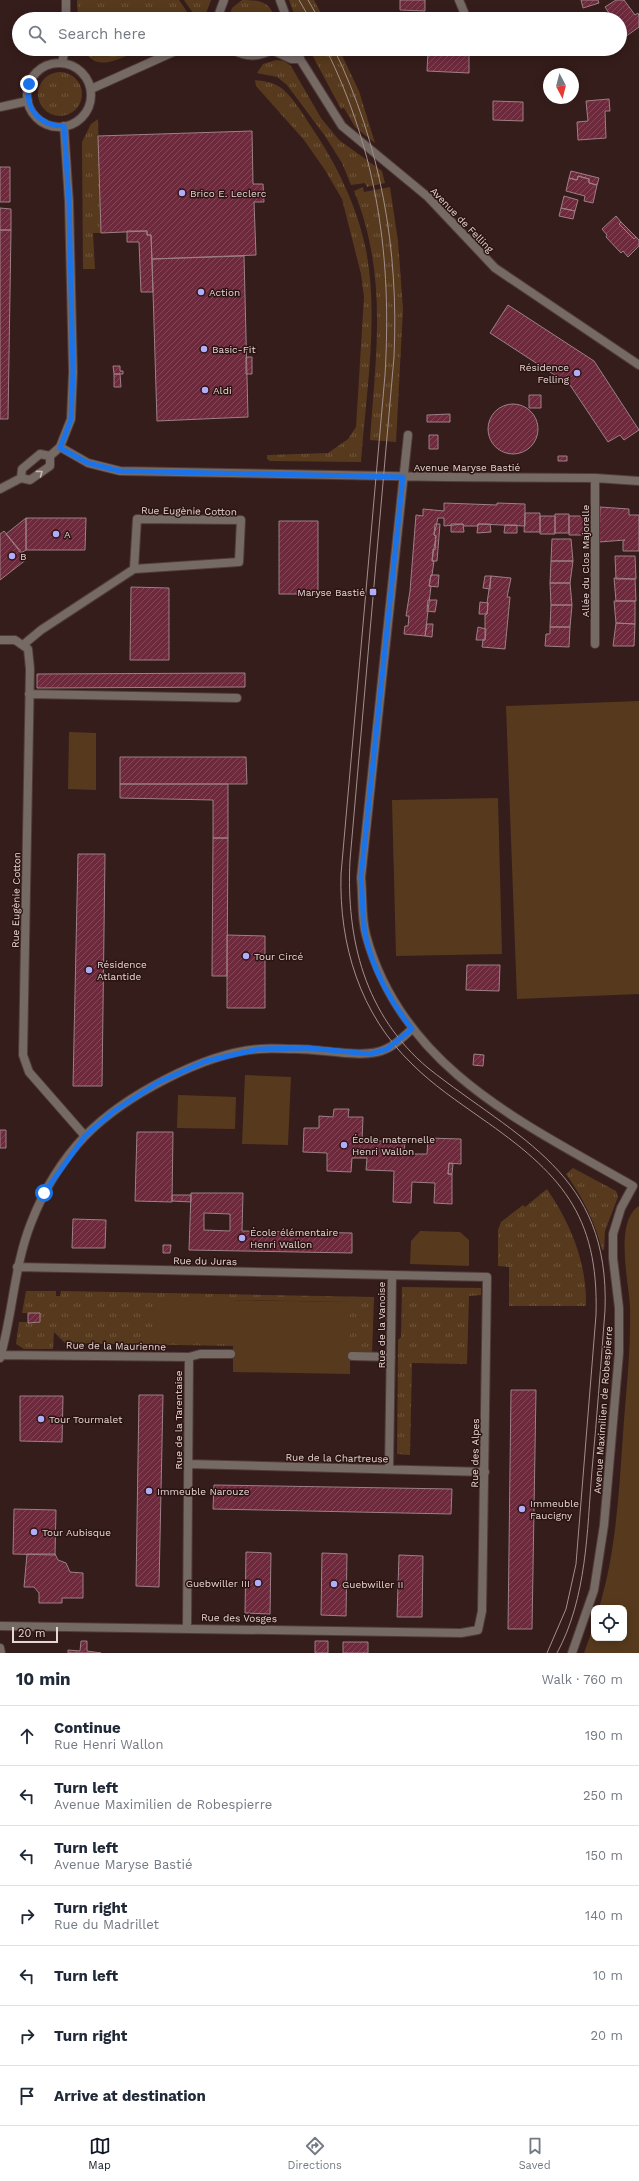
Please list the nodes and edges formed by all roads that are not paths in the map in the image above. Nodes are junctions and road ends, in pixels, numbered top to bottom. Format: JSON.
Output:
{"nodes":[{"id":1,"x":66,"y":0,"type":"edge"},
{"id":2,"x":224,"y":0,"type":"edge"},
{"id":3,"x":280,"y":0,"type":"edge"},
{"id":4,"x":459,"y":0,"type":"edge"},
{"id":5,"x":66,"y":12,"type":"edge"},
{"id":6,"x":220,"y":12,"type":"edge"},
{"id":7,"x":284,"y":12,"type":"edge"},
{"id":8,"x":464,"y":12,"type":"dead end"},
{"id":9,"x":64,"y":56,"type":"edge"},
{"id":10,"x":164,"y":56,"type":"edge"},
{"id":11,"x":285,"y":56,"type":"edge"},
{"id":12,"x":300,"y":56,"type":"edge"},
{"id":13,"x":300,"y":59,"type":"junction"},
{"id":14,"x":62,"y":63,"type":"junction"},
{"id":15,"x":91,"y":89,"type":"junction"},
{"id":16,"x":28,"y":101,"type":"junction"},
{"id":17,"x":0,"y":107,"type":"edge"},
{"id":18,"x":64,"y":126,"type":"junction"},
{"id":19,"x":639,"y":365,"type":"edge"},
{"id":20,"x":408,"y":435,"type":"dead end"},
{"id":21,"x":60,"y":448,"type":"junction"},
{"id":22,"x":50,"y":456,"type":"junction"},
{"id":23,"x":403,"y":477,"type":"junction"},
{"id":24,"x":21,"y":478,"type":"junction"},
{"id":25,"x":595,"y":478,"type":"junction"},
{"id":26,"x":639,"y":481,"type":"edge"},
{"id":27,"x":0,"y":489,"type":"edge"},
{"id":28,"x":134,"y":569,"type":"junction"},
{"id":29,"x":0,"y":640,"type":"edge"},
{"id":30,"x":595,"y":644,"type":"dead end"},
{"id":31,"x":23,"y":646,"type":"junction"},
{"id":32,"x":29,"y":694,"type":"junction"},
{"id":33,"x":237,"y":698,"type":"dead end"},
{"id":34,"x":412,"y":1029,"type":"junction"},
{"id":35,"x":85,"y":1136,"type":"junction"},
{"id":36,"x":636,"y":1187,"type":"edge"},
{"id":37,"x":17,"y":1267,"type":"junction"},
{"id":38,"x":392,"y":1276,"type":"junction"},
{"id":39,"x":487,"y":1277,"type":"joint"},
{"id":40,"x":231,"y":1354,"type":"dead end"},
{"id":41,"x":0,"y":1356,"type":"edge"},
{"id":42,"x":352,"y":1356,"type":"dead end"},
{"id":43,"x":189,"y":1357,"type":"junction"},
{"id":44,"x":391,"y":1357,"type":"junction"},
{"id":45,"x":188,"y":1464,"type":"junction"},
{"id":46,"x":389,"y":1469,"type":"junction"},
{"id":47,"x":485,"y":1472,"type":"junction"},
{"id":48,"x":0,"y":1626,"type":"edge"},
{"id":49,"x":187,"y":1628,"type":"junction"},
{"id":50,"x":478,"y":1630,"type":"joint"},
{"id":51,"x":0,"y":1648,"type":"edge"},
{"id":52,"x":1,"y":1653,"type":"edge"},
{"id":53,"x":572,"y":1653,"type":"edge"}],
"edges":[{"from":1,"to":5,"type":"street"},
{"from":2,"to":6,"type":"street"},
{"from":3,"to":7,"type":"street"},
{"from":4,"to":8,"type":"street"},
{"from":9,"to":14,"type":"street"},
{"from":10,"to":15,"type":"street"},
{"from":11,"to":13,"type":"street"},
{"from":12,"to":13,"type":"street","name":"Avenue de Felling"},
{"from":13,"to":19,"type":"street","name":"Avenue de Felling"},
{"from":14,"to":15,"type":"street"},
{"from":14,"to":16,"type":"street"},
{"from":15,"to":18,"type":"street"},
{"from":16,"to":17,"type":"street"},
{"from":16,"to":18,"type":"street"},
{"from":18,"to":21,"type":"street"},
{"from":20,"to":23,"type":"street","name":"Avenue Maximilien de Robespierre"},
{"from":21,"to":22,"type":"street"},
{"from":21,"to":23,"type":"street","name":"Avenue Maryse Bastié"},
{"from":22,"to":24,"type":"street"},
{"from":24,"to":22,"type":"street","one_way":true},
{"from":23,"to":25,"type":"street","name":"Avenue Maryse Bastié"},
{"from":23,"to":34,"type":"street","name":"Avenue Maximilien de Robespierre"},
{"from":24,"to":27,"type":"street"},
{"from":25,"to":26,"type":"street","name":"Avenue Maryse Bastié"},
{"from":25,"to":30,"type":"street","name":"Allée du Clos Majorelle"},
{"from":28,"to":28,"type":"street","name":"Rue Eugènie Cotton"},
{"from":28,"to":31,"type":"street","name":"Rue Eugènie Cotton"},
{"from":29,"to":31,"type":"street"},
{"from":31,"to":32,"type":"street","name":"Rue Eugènie Cotton"},
{"from":32,"to":33,"type":"street"},
{"from":32,"to":35,"type":"street","name":"Rue Eugènie Cotton"},
{"from":34,"to":35,"type":"street"},
{"from":34,"to":36,"type":"street","name":"Avenue Maximilien de Robespierre"},
{"from":35,"to":37,"type":"street"},
{"from":36,"to":53,"type":"street","name":"Avenue Maximilien de Robespierre"},
{"from":37,"to":38,"type":"street","name":"Rue du Juras"},
{"from":37,"to":41,"type":"street"},
{"from":38,"to":39,"type":"street","name":"Rue de la Vanoise"},
{"from":38,"to":44,"type":"street","name":"Rue de la Vanoise"},
{"from":39,"to":47,"type":"street","name":"Rue des Alpes"},
{"from":40,"to":43,"type":"street","name":"Rue de la Maurienne"},
{"from":41,"to":43,"type":"street","name":"Rue de la Maurienne"},
{"from":42,"to":44,"type":"street"},
{"from":43,"to":45,"type":"street","name":"Rue de la Tarentaise"},
{"from":44,"to":46,"type":"street","name":"Rue de la Vanoise"},
{"from":45,"to":46,"type":"street","name":"Rue de la Chartreuse"},
{"from":45,"to":49,"type":"street","name":"Rue de la Tarentaise"},
{"from":46,"to":47,"type":"street","name":"Rue de la Chartreuse"},
{"from":47,"to":50,"type":"street","name":"Rue des Alpes"},
{"from":48,"to":49,"type":"street","name":"Rue des Vosges"},
{"from":49,"to":50,"type":"street","name":"Rue des Vosges"},
{"from":51,"to":52,"type":"street"}]}
